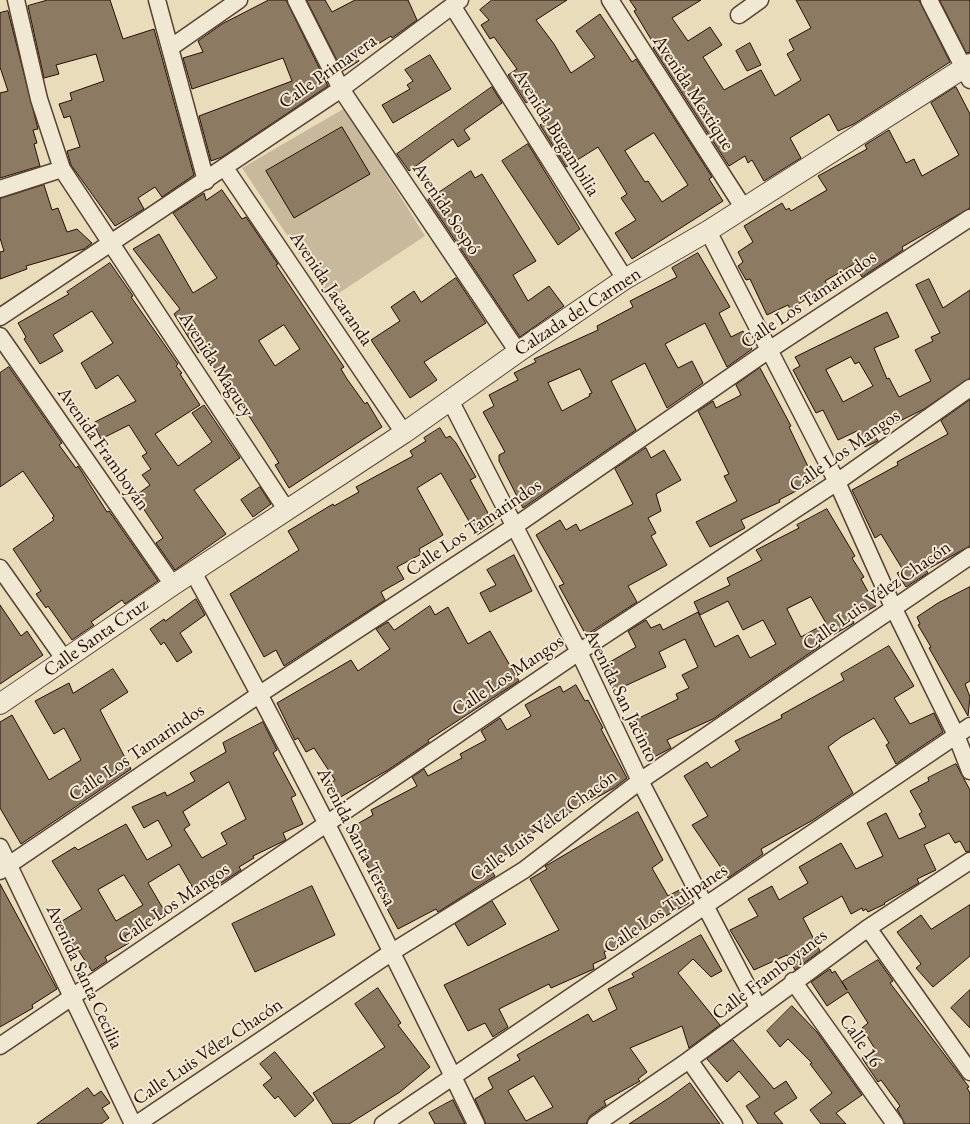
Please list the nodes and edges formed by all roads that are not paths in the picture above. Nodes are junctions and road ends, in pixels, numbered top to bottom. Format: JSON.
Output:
{"nodes":[{"id":1,"x":16,"y":0,"type":"edge"},
{"id":2,"x":157,"y":0,"type":"edge"},
{"id":3,"x":239,"y":0,"type":"edge"},
{"id":4,"x":296,"y":0,"type":"edge"},
{"id":5,"x":610,"y":0,"type":"edge"},
{"id":6,"x":760,"y":0,"type":"edge"},
{"id":7,"x":929,"y":0,"type":"edge"},
{"id":8,"x":456,"y":4,"type":"edge"},
{"id":9,"x":739,"y":15,"type":"dead end"},
{"id":10,"x":170,"y":48,"type":"junction"},
{"id":11,"x":968,"y":71,"type":"edge"},
{"id":12,"x":341,"y":90,"type":"junction"},
{"id":13,"x":225,"y":168,"type":"junction"},
{"id":14,"x":62,"y":169,"type":"junction"},
{"id":15,"x":206,"y":181,"type":"junction"},
{"id":16,"x":0,"y":189,"type":"edge"},
{"id":17,"x":743,"y":207,"type":"junction"},
{"id":18,"x":970,"y":218,"type":"edge"},
{"id":19,"x":708,"y":231,"type":"junction"},
{"id":20,"x":111,"y":244,"type":"junction"},
{"id":21,"x":626,"y":279,"type":"junction"},
{"id":22,"x":0,"y":317,"type":"edge"},
{"id":23,"x":0,"y":336,"type":"edge"},
{"id":24,"x":769,"y":350,"type":"junction"},
{"id":25,"x":518,"y":352,"type":"junction"},
{"id":26,"x":970,"y":388,"type":"edge"},
{"id":27,"x":450,"y":400,"type":"junction"},
{"id":28,"x":404,"y":432,"type":"junction"},
{"id":29,"x":837,"y":482,"type":"junction"},
{"id":30,"x":286,"y":509,"type":"junction"},
{"id":31,"x":515,"y":526,"type":"junction"},
{"id":32,"x":970,"y":556,"type":"edge"},
{"id":33,"x":0,"y":568,"type":"edge"},
{"id":34,"x":193,"y":572,"type":"junction"},
{"id":35,"x":173,"y":585,"type":"junction"},
{"id":36,"x":894,"y":609,"type":"junction"},
{"id":37,"x":579,"y":652,"type":"junction"},
{"id":38,"x":65,"y":660,"type":"junction"},
{"id":39,"x":260,"y":694,"type":"junction"},
{"id":40,"x":0,"y":704,"type":"edge"},
{"id":41,"x":970,"y":726,"type":"edge"},
{"id":42,"x":956,"y":735,"type":"junction"},
{"id":43,"x":970,"y":771,"type":"edge"},
{"id":44,"x":640,"y":782,"type":"junction"},
{"id":45,"x":326,"y":824,"type":"junction"},
{"id":46,"x":0,"y":847,"type":"edge"},
{"id":47,"x":970,"y":861,"type":"edge"},
{"id":48,"x":4,"y":868,"type":"edge"},
{"id":49,"x":707,"y":906,"type":"junction"},
{"id":50,"x":868,"y":928,"type":"junction"},
{"id":51,"x":392,"y":952,"type":"junction"},
{"id":52,"x":794,"y":981,"type":"junction"},
{"id":53,"x":71,"y":999,"type":"junction"},
{"id":54,"x":758,"y":1007,"type":"junction"},
{"id":55,"x":0,"y":1046,"type":"edge"},
{"id":56,"x":689,"y":1060,"type":"junction"},
{"id":57,"x":970,"y":1072,"type":"edge"},
{"id":58,"x":453,"y":1076,"type":"junction"},
{"id":59,"x":133,"y":1124,"type":"edge"},
{"id":60,"x":137,"y":1124,"type":"edge"},
{"id":61,"x":383,"y":1124,"type":"edge"},
{"id":62,"x":476,"y":1124,"type":"edge"},
{"id":63,"x":596,"y":1124,"type":"edge"},
{"id":64,"x":734,"y":1124,"type":"edge"},
{"id":65,"x":894,"y":1124,"type":"edge"}],
"edges":[{"from":1,"to":14,"type":"street","name":"Avenida Maguey"},
{"from":2,"to":10,"type":"street"},
{"from":3,"to":10,"type":"street"},
{"from":4,"to":12,"type":"street","name":"Avenida Sospó"},
{"from":5,"to":17,"type":"street","name":"Avenida Mextique"},
{"from":6,"to":9,"type":"street"},
{"from":7,"to":11,"type":"street"},
{"from":8,"to":12,"type":"street","name":"Calle Primavera"},
{"from":8,"to":21,"type":"street","name":"Avenida Bugambilia"},
{"from":10,"to":15,"type":"street"},
{"from":11,"to":17,"type":"street","name":"Calzada del Carmen"},
{"from":12,"to":13,"type":"street","name":"Calle Primavera"},
{"from":12,"to":25,"type":"street","name":"Avenida Sospó"},
{"from":13,"to":15,"type":"street","name":"Calle Primavera"},
{"from":13,"to":28,"type":"street","name":"Avenida Jacaranda"},
{"from":14,"to":16,"type":"street"},
{"from":14,"to":20,"type":"street","name":"Avenida Maguey"},
{"from":15,"to":20,"type":"street","name":"Calle Primavera"},
{"from":17,"to":19,"type":"street","name":"Calzada del Carmen"},
{"from":18,"to":24,"type":"street","name":"Calle Los Tamarindos"},
{"from":19,"to":21,"type":"street","name":"Calzada del Carmen"},
{"from":19,"to":24,"type":"street"},
{"from":20,"to":22,"type":"street","name":"Calle Primavera"},
{"from":20,"to":30,"type":"street","name":"Avenida Maguey"},
{"from":21,"to":25,"type":"street","name":"Calzada del Carmen"},
{"from":23,"to":35,"type":"street","name":"Avenida Framboyán"},
{"from":24,"to":29,"type":"street"},
{"from":24,"to":31,"type":"street","name":"Calle Los Tamarindos"},
{"from":25,"to":27,"type":"street","name":"Calzada del Carmen"},
{"from":26,"to":29,"type":"street","name":"Calle Los Mangos"},
{"from":27,"to":28,"type":"street","name":"Calzada del Carmen"},
{"from":27,"to":31,"type":"street","name":"Avenida San Jacinto"},
{"from":28,"to":30,"type":"street","name":"Calzada del Carmen"},
{"from":29,"to":36,"type":"street"},
{"from":29,"to":37,"type":"street","name":"Calle Los Mangos"},
{"from":30,"to":34,"type":"street","name":"Calzada del Carmen"},
{"from":31,"to":37,"type":"street","name":"Avenida San Jacinto"},
{"from":31,"to":39,"type":"street","name":"Calle Los Tamarindos"},
{"from":32,"to":36,"type":"street","name":"Calle Luis Vélez Chacón"},
{"from":33,"to":38,"type":"street"},
{"from":34,"to":35,"type":"street","name":"Calle Santa Cruz"},
{"from":34,"to":39,"type":"street","name":"Avenida Santa Teresa"},
{"from":35,"to":38,"type":"street","name":"Calle Santa Cruz"},
{"from":36,"to":42,"type":"street"},
{"from":36,"to":44,"type":"street","name":"Calle Luis Vélez Chacón"},
{"from":37,"to":44,"type":"street","name":"Avenida San Jacinto"},
{"from":37,"to":45,"type":"street","name":"Calle Los Mangos"},
{"from":38,"to":40,"type":"street","name":"Calle Santa Cruz"},
{"from":39,"to":45,"type":"street","name":"Avenida Santa Teresa"},
{"from":39,"to":48,"type":"street","name":"Calle Los Tamarindos"},
{"from":41,"to":42,"type":"street","name":"Calle Los Tulipanes"},
{"from":42,"to":43,"type":"street"},
{"from":42,"to":49,"type":"street","name":"Calle Los Tulipanes"},
{"from":44,"to":49,"type":"street","name":"Avenida San Jacinto"},
{"from":44,"to":51,"type":"street","name":"Calle Luis Vélez Chacón"},
{"from":45,"to":51,"type":"street","name":"Avenida Santa Teresa"},
{"from":45,"to":53,"type":"street","name":"Calle Los Mangos"},
{"from":46,"to":48,"type":"street","name":"Avenida Santa Cecilia"},
{"from":47,"to":50,"type":"street","name":"Calle Framboyanes"},
{"from":48,"to":53,"type":"street","name":"Avenida Santa Cecilia"},
{"from":49,"to":54,"type":"street","name":"Avenida San Jacinto"},
{"from":49,"to":58,"type":"street","name":"Calle Los Tulipanes"},
{"from":50,"to":52,"type":"street","name":"Calle Framboyanes"},
{"from":50,"to":57,"type":"street"},
{"from":51,"to":58,"type":"street","name":"Avenida Santa Teresa"},
{"from":51,"to":60,"type":"street","name":"Calle Luis Vélez Chacón"},
{"from":52,"to":54,"type":"street","name":"Calle Framboyanes"},
{"from":52,"to":65,"type":"street","name":"Calle 16"},
{"from":53,"to":55,"type":"street","name":"Calle Los Mangos"},
{"from":53,"to":59,"type":"street","name":"Avenida Santa Cecilia"},
{"from":54,"to":56,"type":"street","name":"Calle Framboyanes"},
{"from":56,"to":63,"type":"street","name":"Calle Framboyanes"},
{"from":56,"to":64,"type":"street"},
{"from":58,"to":61,"type":"street","name":"Calle Los Tulipanes"},
{"from":58,"to":62,"type":"street","name":"Avenida Santa Teresa"}]}
